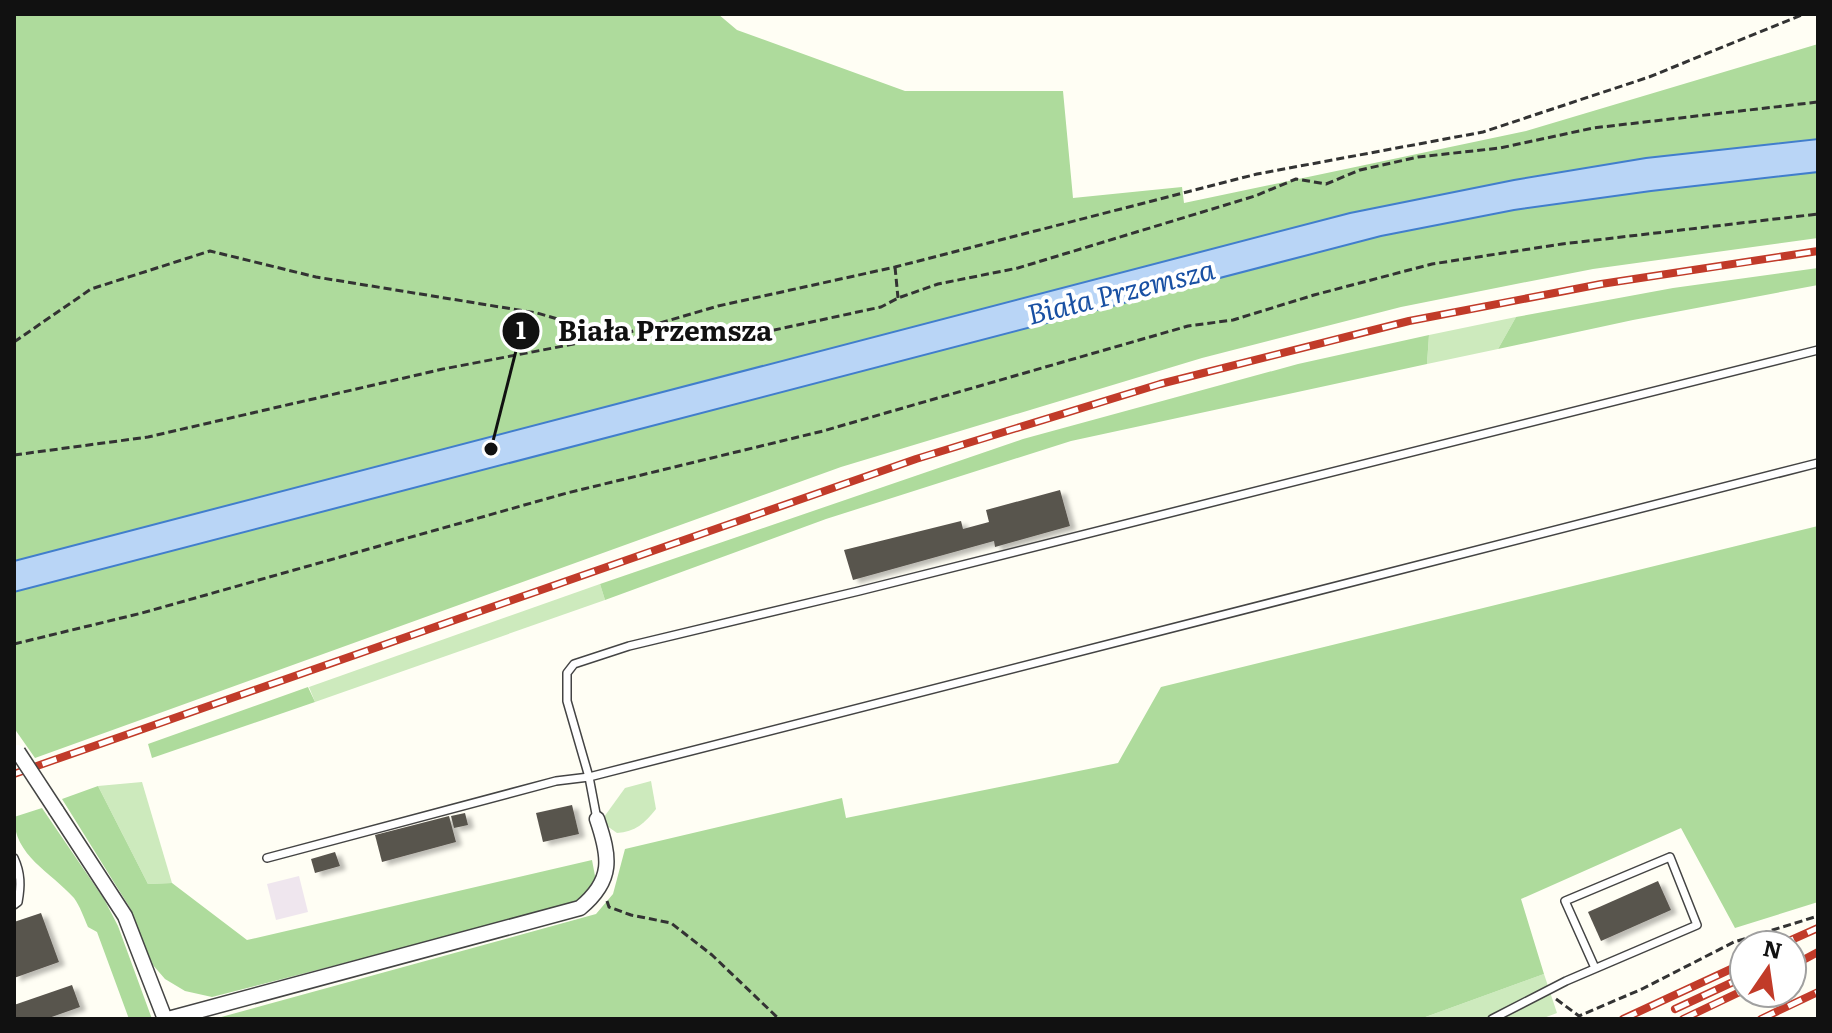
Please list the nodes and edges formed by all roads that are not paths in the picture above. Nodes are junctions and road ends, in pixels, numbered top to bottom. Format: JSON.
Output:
{"nodes":[{"id":1,"x":1818,"y":350,"type":"edge"},
{"id":2,"x":1818,"y":463,"type":"edge"},
{"id":3,"x":16,"y":751,"type":"edge"},
{"id":4,"x":589,"y":777,"type":"junction"},
{"id":5,"x":597,"y":819,"type":"joint"},
{"id":6,"x":14,"y":858,"type":"edge"},
{"id":7,"x":267,"y":858,"type":"dead end"},
{"id":8,"x":14,"y":905,"type":"edge"},
{"id":9,"x":1595,"y":968,"type":"junction"},
{"id":10,"x":166,"y":1019,"type":"edge"},
{"id":11,"x":1492,"y":1019,"type":"edge"}],
"edges":[{"from":1,"to":4,"type":"lane"},
{"from":2,"to":4,"type":"lane"},
{"from":3,"to":10,"type":"street","bridge":true},
{"from":4,"to":5,"type":"lane"},
{"from":4,"to":7,"type":"lane"},
{"from":5,"to":10,"type":"street"},
{"from":6,"to":8,"type":"lane"},
{"from":9,"to":9,"type":"lane"},
{"from":9,"to":11,"type":"lane"}]}
